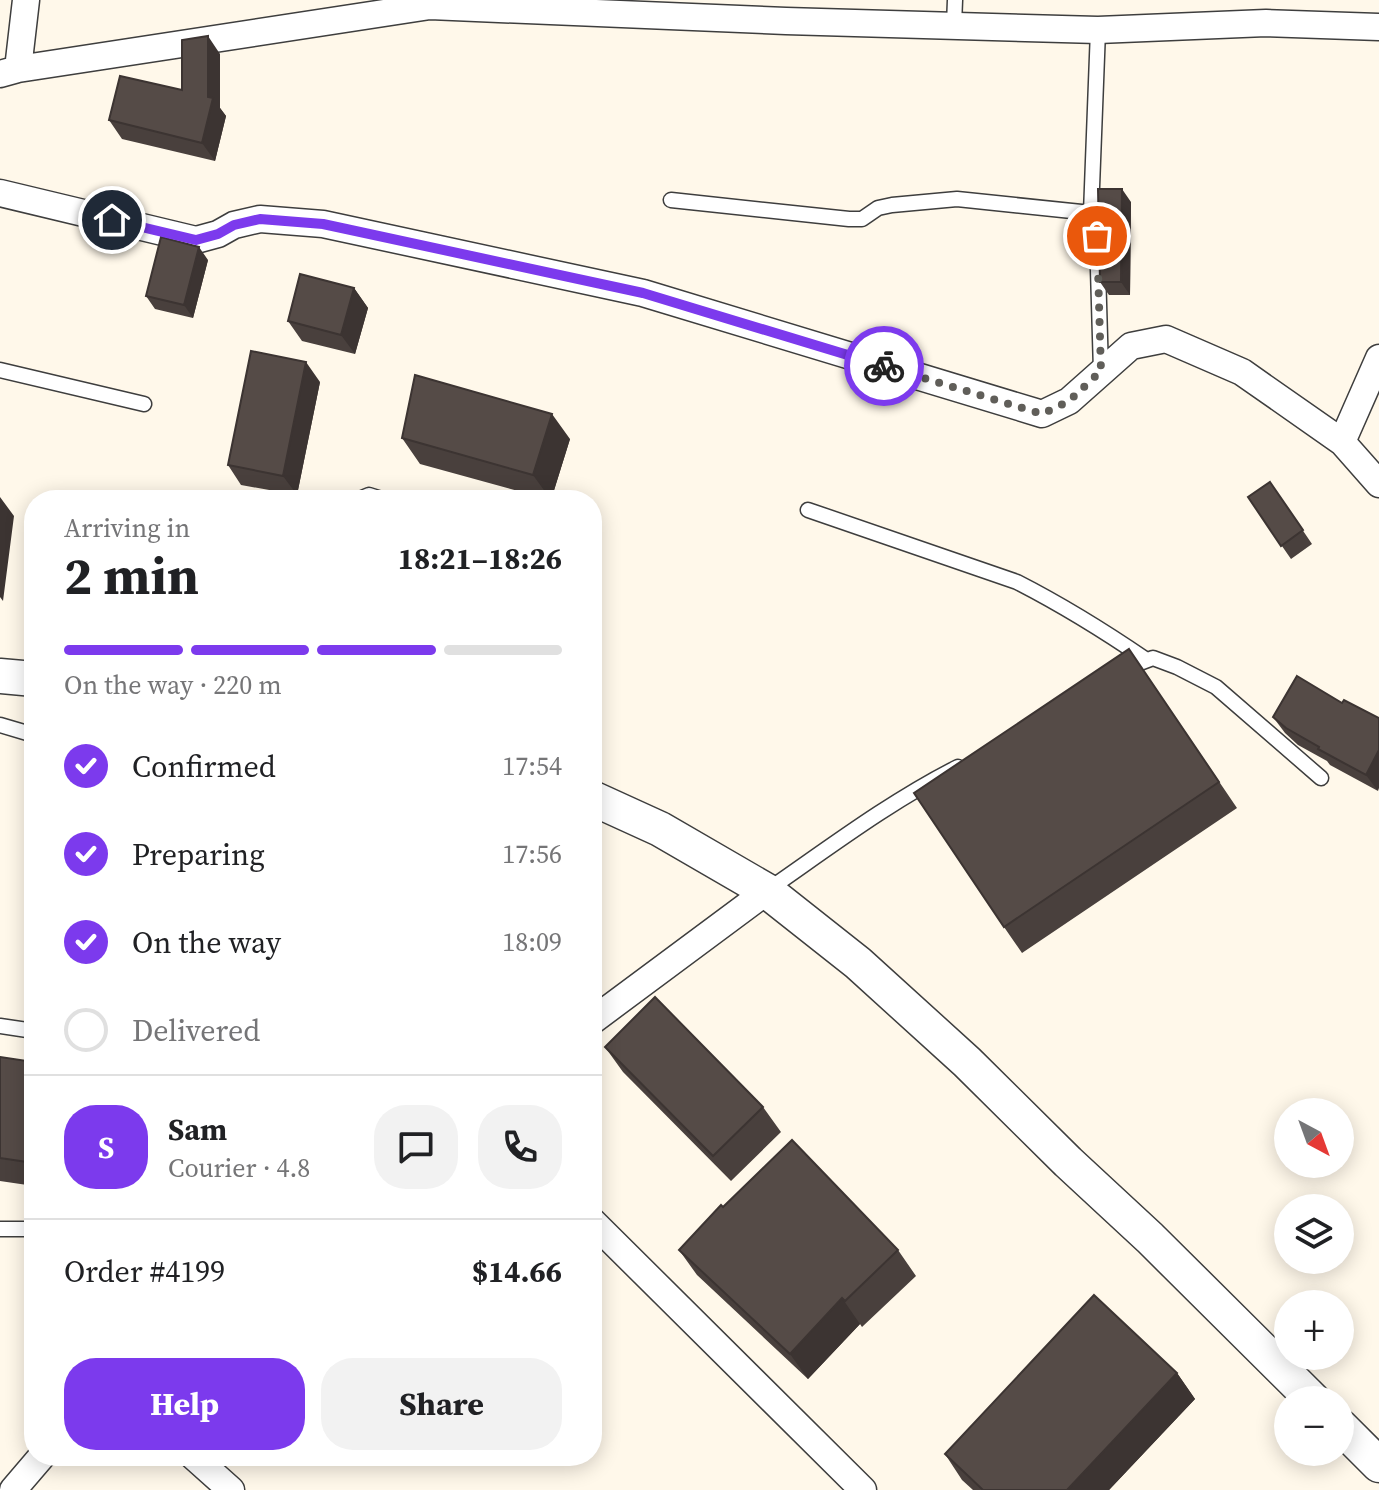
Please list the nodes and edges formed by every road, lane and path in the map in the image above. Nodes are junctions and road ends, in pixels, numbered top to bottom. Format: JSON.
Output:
{"nodes":[{"id":1,"x":26,"y":0,"type":"edge"},
{"id":2,"x":430,"y":3,"type":"edge"},
{"id":3,"x":785,"y":10,"type":"edge"},
{"id":4,"x":954,"y":12,"type":"edge"},
{"id":5,"x":1379,"y":27,"type":"edge"},
{"id":6,"x":1098,"y":30,"type":"junction"},
{"id":7,"x":9,"y":71,"type":"edge"},
{"id":8,"x":0,"y":193,"type":"edge"},
{"id":9,"x":671,"y":200,"type":"dead end"},
{"id":10,"x":1091,"y":213,"type":"junction"},
{"id":11,"x":1379,"y":358,"type":"edge"},
{"id":12,"x":0,"y":370,"type":"edge"},
{"id":13,"x":1101,"y":371,"type":"junction"},
{"id":14,"x":144,"y":404,"type":"dead end"},
{"id":15,"x":1342,"y":442,"type":"junction"},
{"id":16,"x":1379,"y":484,"type":"edge"},
{"id":17,"x":808,"y":510,"type":"dead end"},
{"id":18,"x":1145,"y":659,"type":"junction"},
{"id":19,"x":0,"y":676,"type":"edge"},
{"id":20,"x":24,"y":678,"type":"edge"},
{"id":21,"x":1106,"y":679,"type":"edge"},
{"id":22,"x":0,"y":725,"type":"edge"},
{"id":23,"x":24,"y":732,"type":"edge"},
{"id":24,"x":975,"y":758,"type":"edge"},
{"id":25,"x":1321,"y":778,"type":"dead end"},
{"id":26,"x":602,"y":803,"type":"edge"},
{"id":27,"x":767,"y":891,"type":"junction"},
{"id":28,"x":602,"y":1014,"type":"edge"},
{"id":29,"x":0,"y":1026,"type":"edge"},
{"id":30,"x":24,"y":1030,"type":"edge"},
{"id":31,"x":0,"y":1229,"type":"edge"},
{"id":32,"x":24,"y":1229,"type":"edge"},
{"id":33,"x":602,"y":1231,"type":"edge"},
{"id":34,"x":1299,"y":1386,"type":"edge"},
{"id":35,"x":1354,"y":1440,"type":"edge"},
{"id":36,"x":1379,"y":1465,"type":"edge"},
{"id":37,"x":33,"y":1466,"type":"edge"},
{"id":38,"x":204,"y":1466,"type":"edge"},
{"id":39,"x":13,"y":1490,"type":"edge"},
{"id":40,"x":231,"y":1490,"type":"edge"},
{"id":41,"x":863,"y":1490,"type":"edge"}],
"edges":[{"from":1,"to":7,"type":"street"},
{"from":2,"to":3,"type":"street"},
{"from":2,"to":7,"type":"street"},
{"from":3,"to":4,"type":"street"},
{"from":4,"to":6,"type":"street"},
{"from":5,"to":6,"type":"street"},
{"from":6,"to":10,"type":"lane"},
{"from":8,"to":13,"type":"street"},
{"from":9,"to":10,"type":"lane"},
{"from":10,"to":13,"type":"lane"},
{"from":11,"to":15,"type":"street"},
{"from":12,"to":14,"type":"lane"},
{"from":13,"to":15,"type":"street"},
{"from":15,"to":16,"type":"street"},
{"from":17,"to":18,"type":"lane"},
{"from":18,"to":21,"type":"lane"},
{"from":18,"to":25,"type":"lane"},
{"from":19,"to":20,"type":"street"},
{"from":22,"to":23,"type":"lane"},
{"from":24,"to":27,"type":"lane"},
{"from":26,"to":27,"type":"street"},
{"from":27,"to":28,"type":"street"},
{"from":27,"to":34,"type":"street"},
{"from":29,"to":30,"type":"lane"},
{"from":31,"to":32,"type":"lane"},
{"from":33,"to":41,"type":"street"},
{"from":35,"to":36,"type":"street"},
{"from":37,"to":39,"type":"street"},
{"from":38,"to":40,"type":"street"}]}
